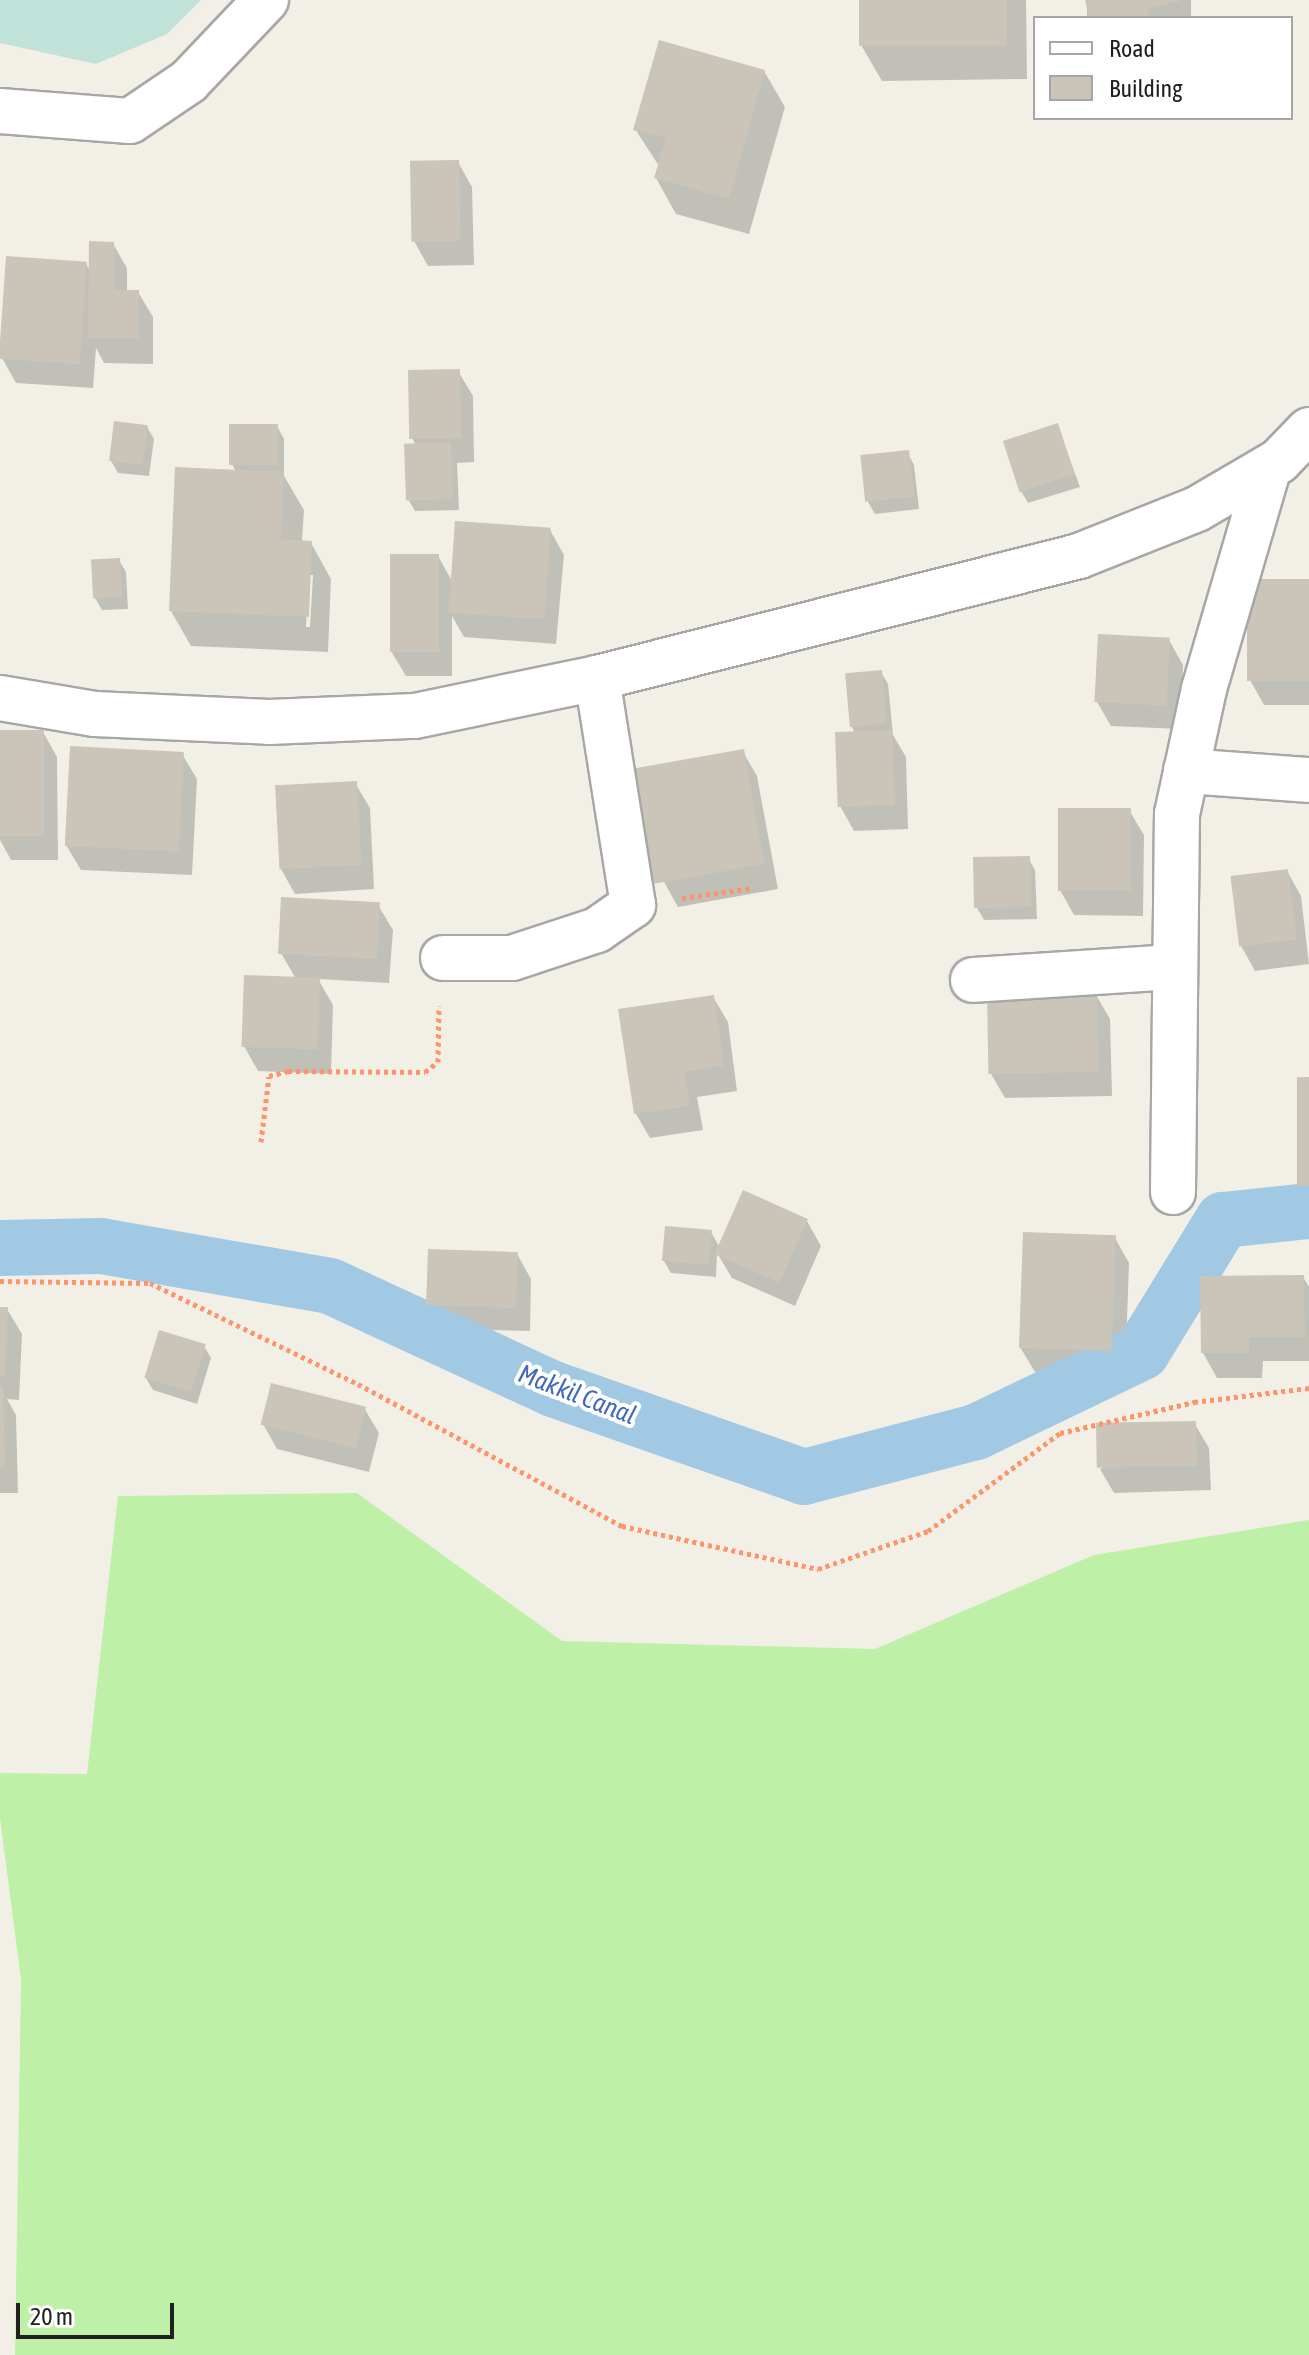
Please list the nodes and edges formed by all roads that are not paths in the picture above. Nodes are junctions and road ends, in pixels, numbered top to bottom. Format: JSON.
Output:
{"nodes":[{"id":1,"x":266,"y":0,"type":"edge"},
{"id":2,"x":0,"y":111,"type":"edge"},
{"id":3,"x":1309,"y":430,"type":"edge"},
{"id":4,"x":1269,"y":467,"type":"junction"},
{"id":5,"x":597,"y":678,"type":"junction"},
{"id":6,"x":0,"y":698,"type":"edge"},
{"id":7,"x":1186,"y":771,"type":"junction"},
{"id":8,"x":1309,"y":780,"type":"edge"},
{"id":9,"x":443,"y":958,"type":"road end"},
{"id":10,"x":1175,"y":967,"type":"junction"},
{"id":11,"x":973,"y":980,"type":"dead end"},
{"id":12,"x":1173,"y":1192,"type":"dead end"}],
"edges":[{"from":1,"to":2,"type":"street"},
{"from":3,"to":4,"type":"street"},
{"from":4,"to":5,"type":"street"},
{"from":4,"to":7,"type":"street"},
{"from":5,"to":6,"type":"street"},
{"from":5,"to":9,"type":"street"},
{"from":7,"to":8,"type":"street"},
{"from":7,"to":10,"type":"street"},
{"from":10,"to":11,"type":"street"},
{"from":10,"to":12,"type":"street"}]}
